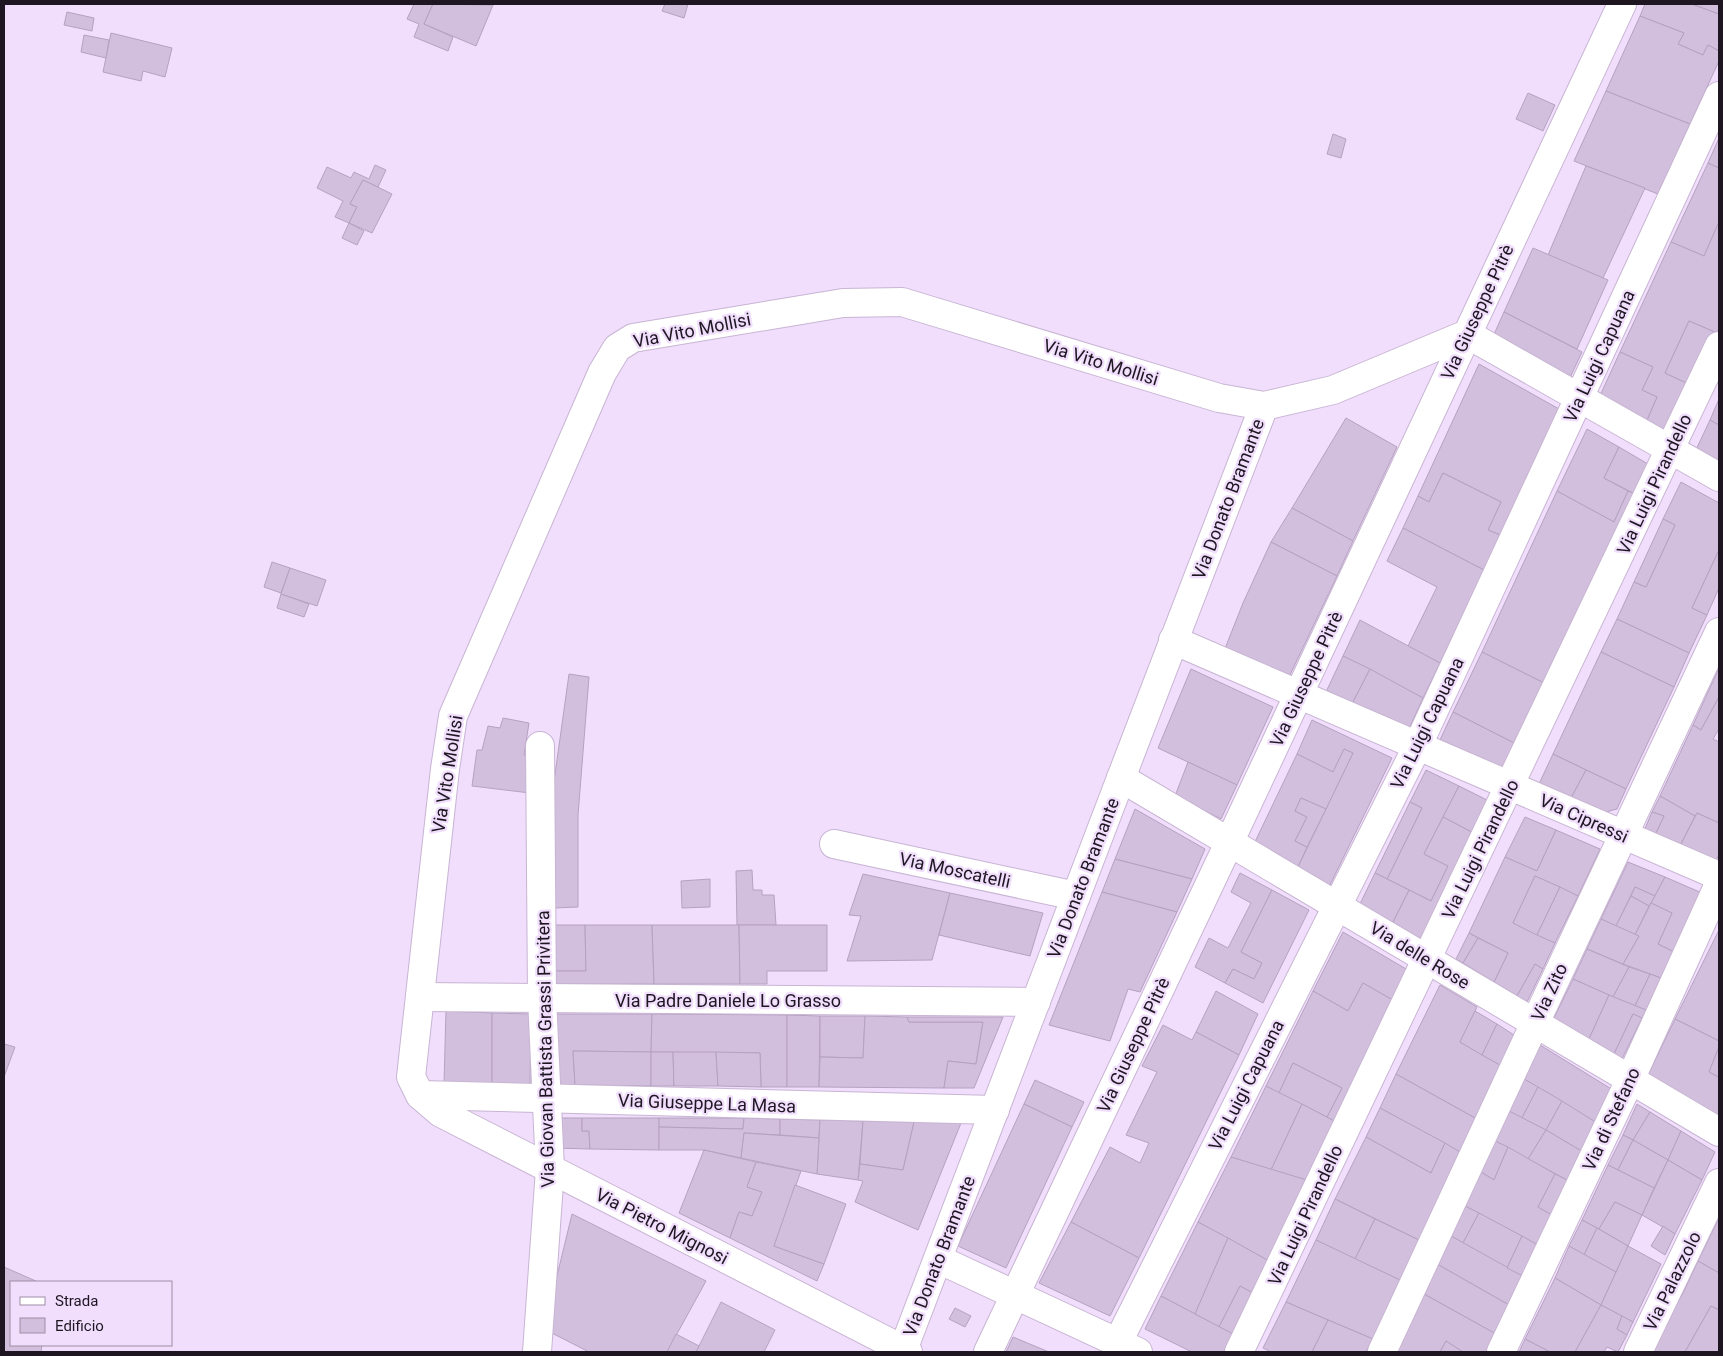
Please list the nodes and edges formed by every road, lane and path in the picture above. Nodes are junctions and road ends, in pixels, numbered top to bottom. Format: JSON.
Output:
{"nodes":[{"id":1,"x":1622,"y":4,"type":"edge"},
{"id":2,"x":1719,"y":96,"type":"edge"},
{"id":3,"x":1467,"y":334,"type":"junction"},
{"id":4,"x":1719,"y":346,"type":"edge"},
{"id":5,"x":1579,"y":398,"type":"junction"},
{"id":6,"x":1264,"y":406,"type":"junction"},
{"id":7,"x":1670,"y":450,"type":"junction"},
{"id":8,"x":1719,"y":477,"type":"edge"},
{"id":9,"x":1719,"y":632,"type":"edge"},
{"id":10,"x":1174,"y":640,"type":"junction"},
{"id":11,"x":1299,"y":694,"type":"junction"},
{"id":12,"x":1418,"y":745,"type":"junction"},
{"id":13,"x":540,"y":746,"type":"dead end"},
{"id":14,"x":1121,"y":778,"type":"junction"},
{"id":15,"x":1511,"y":785,"type":"junction"},
{"id":16,"x":1624,"y":835,"type":"junction"},
{"id":17,"x":1229,"y":843,"type":"junction"},
{"id":18,"x":834,"y":844,"type":"dead end"},
{"id":19,"x":1719,"y":876,"type":"edge"},
{"id":20,"x":1719,"y":884,"type":"edge"},
{"id":21,"x":1076,"y":896,"type":"junction"},
{"id":22,"x":1336,"y":906,"type":"junction"},
{"id":23,"x":1427,"y":959,"type":"junction"},
{"id":24,"x":420,"y":997,"type":"junction"},
{"id":25,"x":542,"y":998,"type":"junction"},
{"id":26,"x":1036,"y":1002,"type":"junction"},
{"id":27,"x":1534,"y":1023,"type":"junction"},
{"id":28,"x":1630,"y":1080,"type":"junction"},
{"id":29,"x":420,"y":1095,"type":"junction"},
{"id":30,"x":547,"y":1098,"type":"junction"},
{"id":31,"x":995,"y":1110,"type":"junction"},
{"id":32,"x":1719,"y":1132,"type":"edge"},
{"id":33,"x":550,"y":1169,"type":"junction"},
{"id":34,"x":1719,"y":1183,"type":"edge"},
{"id":35,"x":938,"y":1259,"type":"junction"},
{"id":36,"x":1014,"y":1294,"type":"junction"},
{"id":37,"x":1128,"y":1347,"type":"edge"},
{"id":38,"x":906,"y":1351,"type":"edge"},
{"id":39,"x":537,"y":1352,"type":"edge"},
{"id":40,"x":988,"y":1352,"type":"edge"},
{"id":41,"x":1240,"y":1352,"type":"edge"},
{"id":42,"x":1382,"y":1352,"type":"edge"},
{"id":43,"x":1501,"y":1352,"type":"edge"},
{"id":44,"x":1638,"y":1352,"type":"edge"}],
"edges":[{"from":1,"to":3,"type":"street","name":"Via Giuseppe Pitrè"},
{"from":2,"to":5,"type":"street","name":"Via Luigi Capuana"},
{"from":3,"to":5,"type":"street"},
{"from":3,"to":6,"type":"street","name":"Via Vito Mollisi"},
{"from":3,"to":11,"type":"street","name":"Via Giuseppe Pitrè"},
{"from":4,"to":7,"type":"street","name":"Via Luigi Pirandello"},
{"from":5,"to":7,"type":"street"},
{"from":5,"to":12,"type":"street","name":"Via Luigi Capuana"},
{"from":6,"to":10,"type":"street","name":"Via Donato Bramante"},
{"from":6,"to":24,"type":"street","name":"Via Vito Mollisi"},
{"from":7,"to":8,"type":"street"},
{"from":7,"to":15,"type":"street","name":"Via Luigi Pirandello"},
{"from":9,"to":16,"type":"street","name":"Via Zito"},
{"from":10,"to":11,"type":"street","name":"Via Cipressi"},
{"from":10,"to":14,"type":"street","name":"Via Donato Bramante"},
{"from":11,"to":12,"type":"street","name":"Via Cipressi"},
{"from":11,"to":17,"type":"street","name":"Via Giuseppe Pitrè"},
{"from":12,"to":15,"type":"street","name":"Via Cipressi"},
{"from":12,"to":22,"type":"street","name":"Via Luigi Capuana"},
{"from":13,"to":25,"type":"street","name":"Via Giovan Battista Grassi Privitera"},
{"from":14,"to":17,"type":"street","name":"Via delle Rose"},
{"from":14,"to":21,"type":"street","name":"Via Donato Bramante"},
{"from":15,"to":16,"type":"street","name":"Via Cipressi"},
{"from":15,"to":23,"type":"street","name":"Via Luigi Pirandello"},
{"from":16,"to":19,"type":"street","name":"Via Cipressi"},
{"from":16,"to":27,"type":"street","name":"Via Zito"},
{"from":17,"to":22,"type":"street","name":"Via delle Rose"},
{"from":17,"to":36,"type":"street","name":"Via Giuseppe Pitrè"},
{"from":18,"to":21,"type":"street","name":"Via Moscatelli"},
{"from":20,"to":28,"type":"street","name":"Via di Stefano"},
{"from":21,"to":26,"type":"street","name":"Via Donato Bramante"},
{"from":22,"to":23,"type":"street","name":"Via delle Rose"},
{"from":22,"to":37,"type":"street","name":"Via Luigi Capuana"},
{"from":23,"to":27,"type":"street","name":"Via delle Rose"},
{"from":23,"to":41,"type":"street","name":"Via Luigi Pirandello"},
{"from":24,"to":25,"type":"street","name":"Via Padre Daniele Lo Grasso"},
{"from":24,"to":29,"type":"street","name":"Via Vito Mollisi"},
{"from":25,"to":26,"type":"street","name":"Via Padre Daniele Lo Grasso"},
{"from":25,"to":30,"type":"street","name":"Via Giovan Battista Grassi Privitera"},
{"from":26,"to":31,"type":"street","name":"Via Donato Bramante"},
{"from":27,"to":28,"type":"street","name":"Via delle Rose"},
{"from":27,"to":42,"type":"street","name":"Via Zito"},
{"from":28,"to":32,"type":"street","name":"Via delle Rose"},
{"from":28,"to":43,"type":"street","name":"Via di Stefano"},
{"from":29,"to":30,"type":"street","name":"Via Giuseppe La Masa"},
{"from":29,"to":33,"type":"street","name":"Via Pietro Mignosi"},
{"from":30,"to":31,"type":"street","name":"Via Giuseppe La Masa"},
{"from":30,"to":33,"type":"street","name":"Via Giovan Battista Grassi Privitera"},
{"from":31,"to":35,"type":"street","name":"Via Donato Bramante"},
{"from":33,"to":38,"type":"street","name":"Via Pietro Mignosi"},
{"from":33,"to":39,"type":"street","name":"Via Giovan Battista Grassi Privitera"},
{"from":34,"to":44,"type":"street","name":"Via Palazzolo"},
{"from":35,"to":36,"type":"street"},
{"from":35,"to":38,"type":"street","name":"Via Donato Bramante"},
{"from":36,"to":37,"type":"street"},
{"from":36,"to":40,"type":"street","name":"Via Giuseppe Pitrè"}]}
